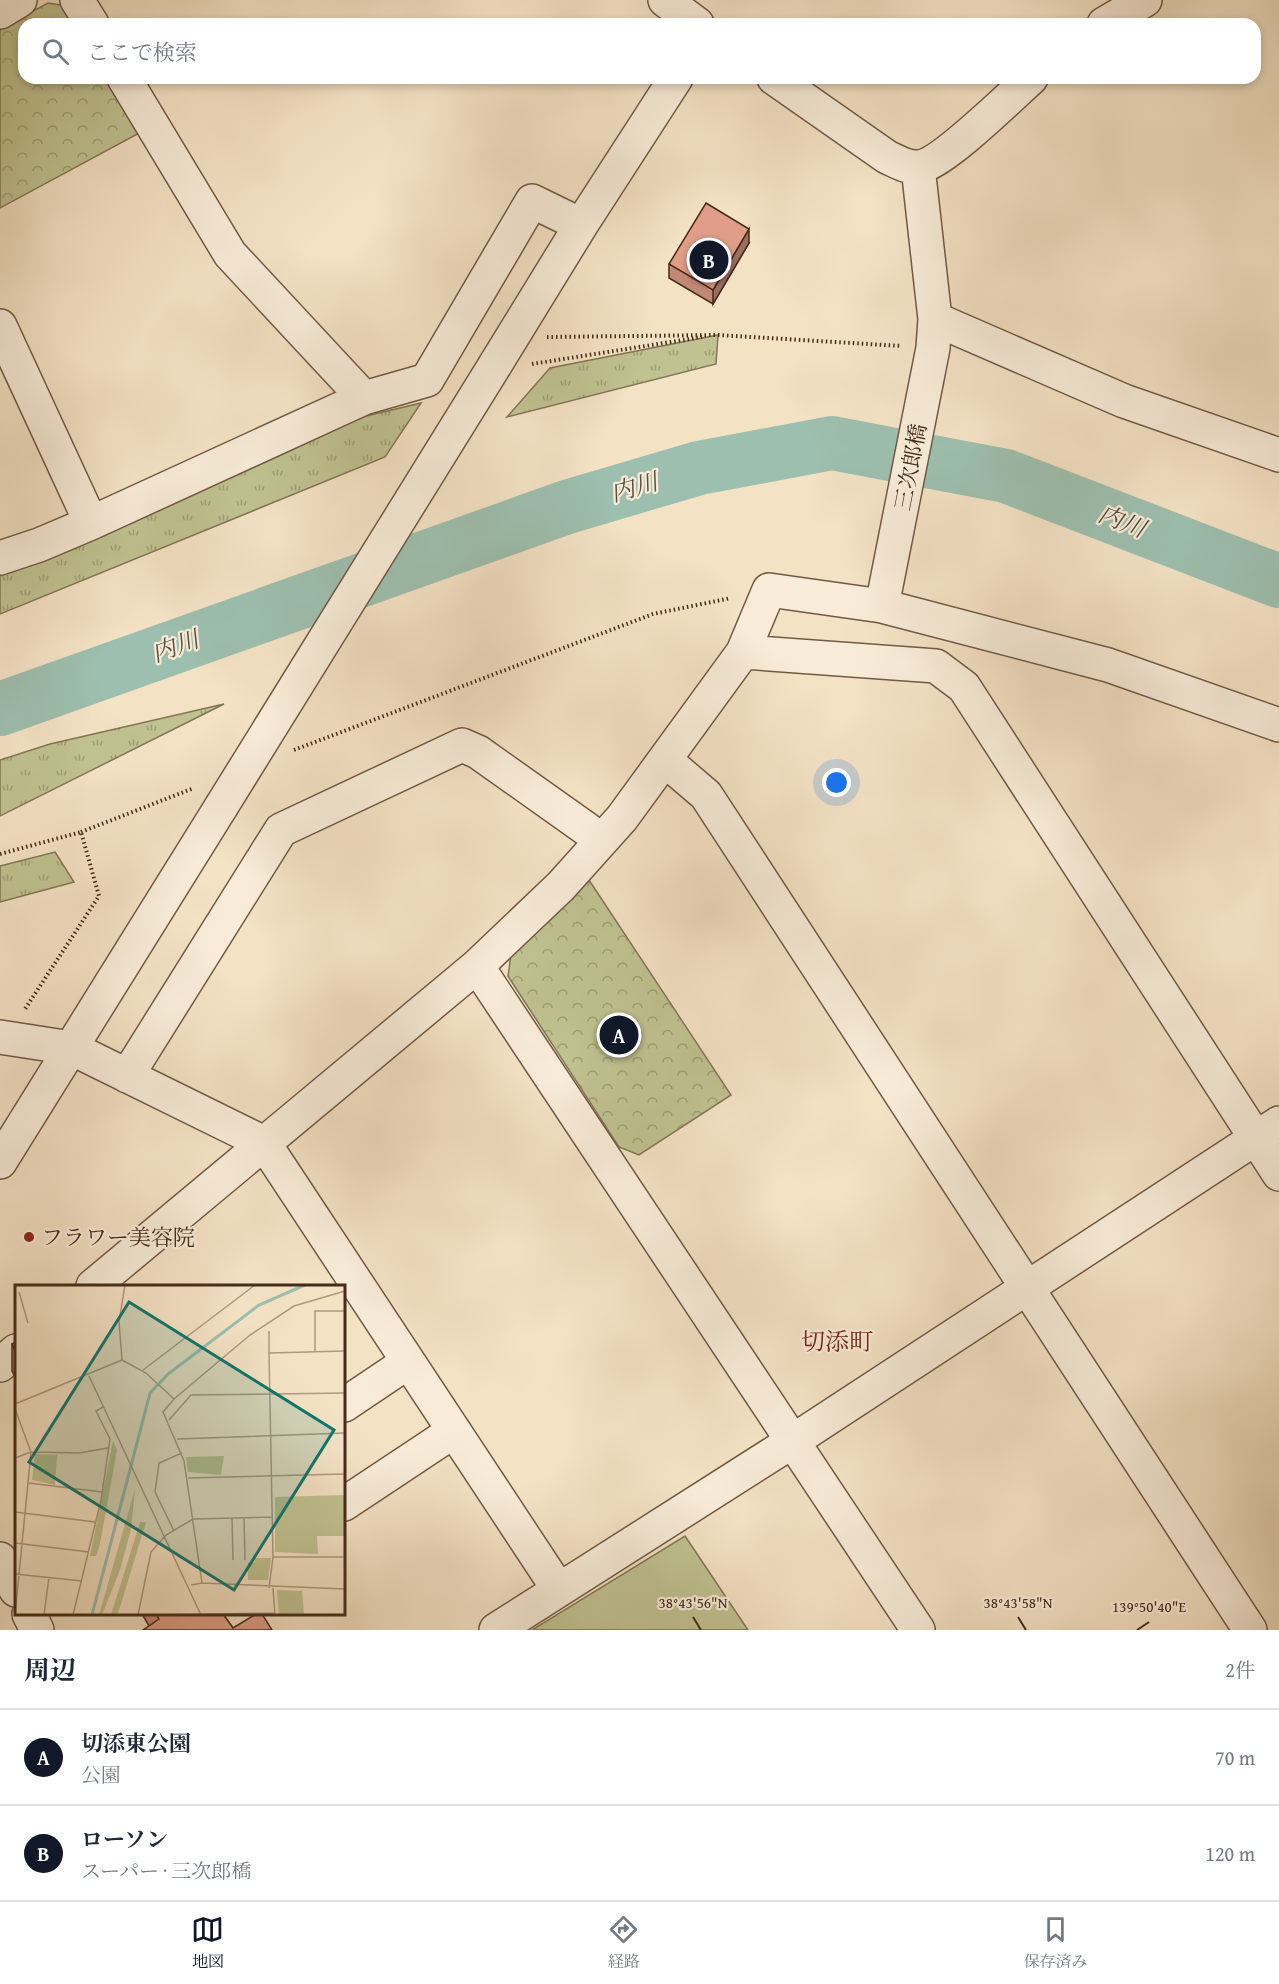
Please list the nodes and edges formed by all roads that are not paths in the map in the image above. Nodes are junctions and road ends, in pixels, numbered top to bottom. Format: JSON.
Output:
{"nodes":[{"id":1,"x":20,"y":0,"type":"edge"},
{"id":2,"x":78,"y":0,"type":"edge"},
{"id":3,"x":665,"y":0,"type":"edge"},
{"id":4,"x":1145,"y":0,"type":"edge"},
{"id":5,"x":0,"y":12,"type":"edge"},
{"id":6,"x":88,"y":18,"type":"edge"},
{"id":7,"x":689,"y":18,"type":"edge"},
{"id":8,"x":1114,"y":18,"type":"edge"},
{"id":9,"x":128,"y":84,"type":"edge"},
{"id":10,"x":672,"y":84,"type":"edge"},
{"id":11,"x":783,"y":84,"type":"edge"},
{"id":12,"x":1024,"y":84,"type":"edge"},
{"id":13,"x":918,"y":167,"type":"junction"},
{"id":14,"x":581,"y":225,"type":"junction"},
{"id":15,"x":0,"y":326,"type":"edge"},
{"id":16,"x":934,"y":334,"type":"junction"},
{"id":17,"x":364,"y":398,"type":"junction"},
{"id":18,"x":1279,"y":454,"type":"edge"},
{"id":19,"x":91,"y":523,"type":"junction"},
{"id":20,"x":0,"y":558,"type":"edge"},
{"id":21,"x":884,"y":596,"type":"junction"},
{"id":22,"x":743,"y":652,"type":"junction"},
{"id":23,"x":1279,"y":725,"type":"edge"},
{"id":24,"x":665,"y":760,"type":"junction"},
{"id":25,"x":602,"y":840,"type":"junction"},
{"id":26,"x":477,"y":966,"type":"junction"},
{"id":27,"x":4,"y":1037,"type":"edge"},
{"id":28,"x":71,"y":1048,"type":"junction"},
{"id":29,"x":127,"y":1076,"type":"junction"},
{"id":30,"x":1268,"y":1131,"type":"edge"},
{"id":31,"x":264,"y":1143,"type":"junction"},
{"id":32,"x":0,"y":1162,"type":"edge"},
{"id":33,"x":1279,"y":1174,"type":"edge"},
{"id":34,"x":95,"y":1285,"type":"edge"},
{"id":35,"x":1027,"y":1288,"type":"junction"},
{"id":36,"x":15,"y":1352,"type":"edge"},
{"id":37,"x":408,"y":1362,"type":"junction"},
{"id":38,"x":0,"y":1365,"type":"edge"},
{"id":39,"x":345,"y":1404,"type":"edge"},
{"id":40,"x":454,"y":1431,"type":"junction"},
{"id":41,"x":793,"y":1442,"type":"junction"},
{"id":42,"x":345,"y":1503,"type":"edge"},
{"id":43,"x":0,"y":1559,"type":"edge"},
{"id":44,"x":15,"y":1588,"type":"edge"},
{"id":45,"x":559,"y":1590,"type":"junction"},
{"id":46,"x":30,"y":1615,"type":"edge"},
{"id":47,"x":37,"y":1630,"type":"edge"},
{"id":48,"x":496,"y":1630,"type":"edge"},
{"id":49,"x":918,"y":1630,"type":"edge"},
{"id":50,"x":1250,"y":1630,"type":"edge"}],
"edges":[{"from":1,"to":5,"type":"street"},
{"from":2,"to":6,"type":"street"},
{"from":3,"to":7,"type":"street"},
{"from":4,"to":8,"type":"street"},
{"from":9,"to":17,"type":"street"},
{"from":10,"to":14,"type":"street"},
{"from":11,"to":13,"type":"street"},
{"from":12,"to":13,"type":"street"},
{"from":13,"to":16,"type":"street","name":"三次郎橋"},
{"from":14,"to":17,"type":"street"},
{"from":14,"to":28,"type":"street","bridge":true},
{"from":15,"to":19,"type":"street"},
{"from":16,"to":18,"type":"street"},
{"from":16,"to":21,"type":"street","name":"三次郎橋"},
{"from":17,"to":19,"type":"street"},
{"from":19,"to":20,"type":"street"},
{"from":21,"to":22,"type":"street"},
{"from":21,"to":23,"type":"street"},
{"from":22,"to":24,"type":"street"},
{"from":22,"to":30,"type":"street"},
{"from":24,"to":25,"type":"street"},
{"from":24,"to":35,"type":"street"},
{"from":25,"to":26,"type":"street"},
{"from":25,"to":29,"type":"street"},
{"from":26,"to":31,"type":"street"},
{"from":26,"to":41,"type":"street"},
{"from":27,"to":28,"type":"street"},
{"from":28,"to":29,"type":"street"},
{"from":28,"to":32,"type":"street"},
{"from":29,"to":31,"type":"street"},
{"from":30,"to":33,"type":"street"},
{"from":30,"to":35,"type":"street"},
{"from":31,"to":34,"type":"street"},
{"from":31,"to":37,"type":"street"},
{"from":35,"to":41,"type":"street"},
{"from":35,"to":50,"type":"street"},
{"from":36,"to":38,"type":"street"},
{"from":37,"to":39,"type":"street"},
{"from":37,"to":40,"type":"street"},
{"from":40,"to":42,"type":"street"},
{"from":40,"to":45,"type":"street"},
{"from":41,"to":45,"type":"street"},
{"from":41,"to":49,"type":"street"},
{"from":43,"to":44,"type":"street"},
{"from":45,"to":48,"type":"street"},
{"from":46,"to":47,"type":"street"}]}
